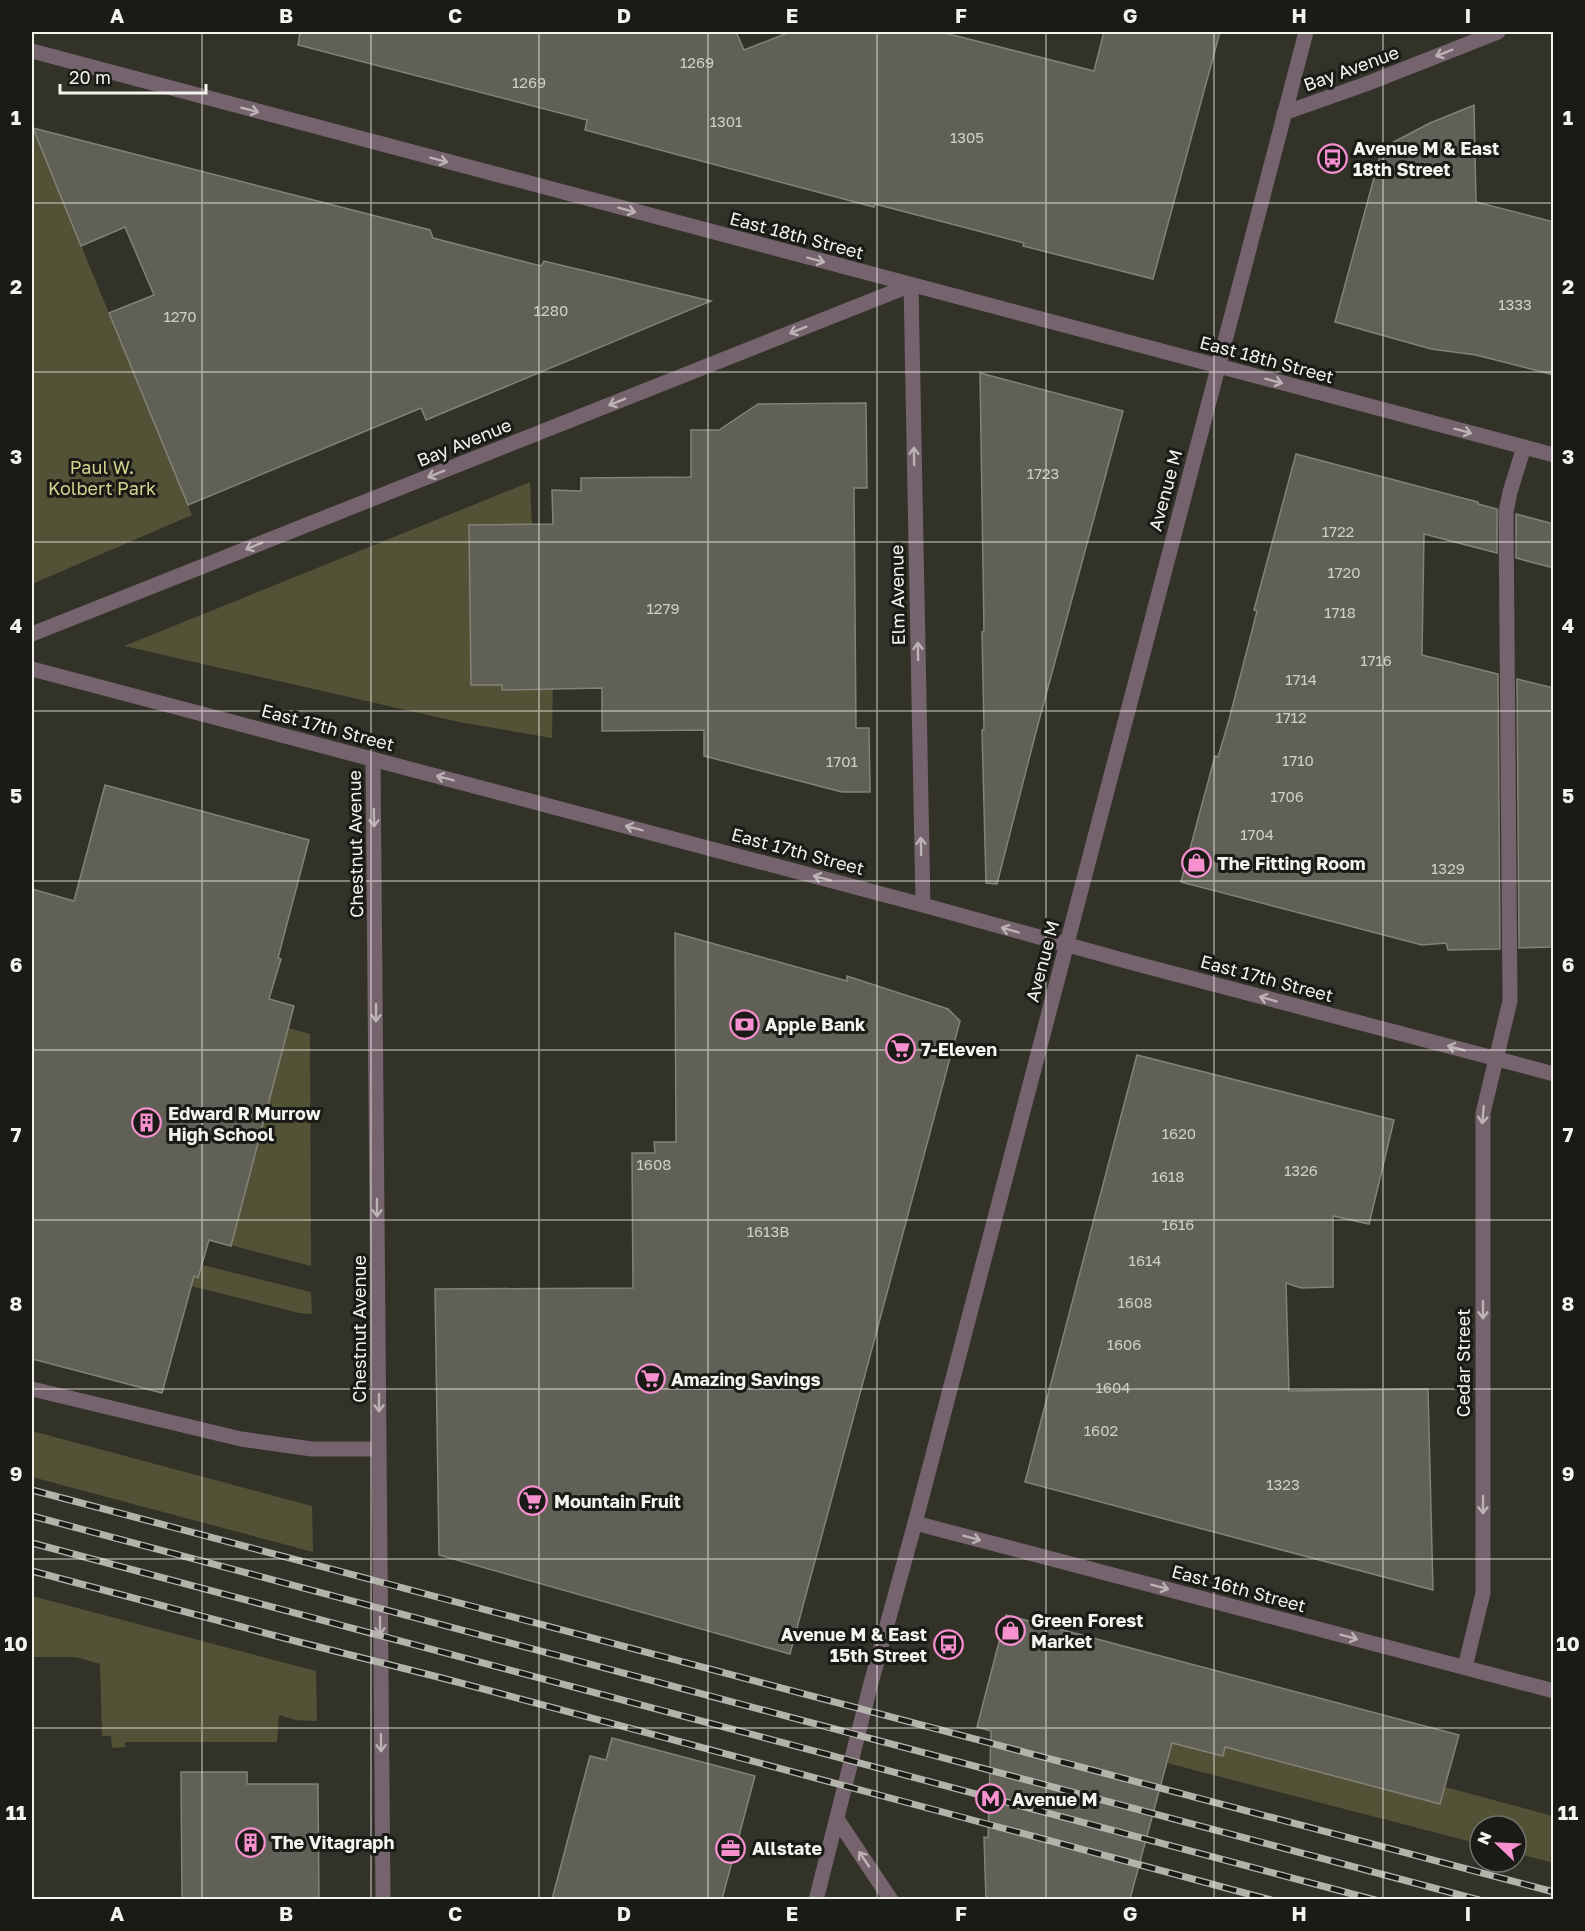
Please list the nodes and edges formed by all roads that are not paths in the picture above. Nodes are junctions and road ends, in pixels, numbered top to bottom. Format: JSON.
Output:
{"nodes":[{"id":1,"x":1306,"y":32,"type":"edge"},
{"id":2,"x":1498,"y":32,"type":"edge"},
{"id":3,"x":32,"y":51,"type":"edge"},
{"id":4,"x":1284,"y":113,"type":"junction"},
{"id":5,"x":911,"y":285,"type":"junction"},
{"id":6,"x":1218,"y":366,"type":"junction"},
{"id":7,"x":1524,"y":447,"type":"junction"},
{"id":8,"x":1554,"y":454,"type":"edge"},
{"id":9,"x":32,"y":634,"type":"edge"},
{"id":10,"x":32,"y":669,"type":"edge"},
{"id":11,"x":374,"y":759,"type":"junction"},
{"id":12,"x":922,"y":905,"type":"junction"},
{"id":13,"x":1066,"y":945,"type":"junction"},
{"id":14,"x":1495,"y":1058,"type":"junction"},
{"id":15,"x":1554,"y":1074,"type":"edge"},
{"id":16,"x":32,"y":1389,"type":"edge"},
{"id":17,"x":379,"y":1449,"type":"junction"},
{"id":18,"x":915,"y":1523,"type":"junction"},
{"id":19,"x":1466,"y":1667,"type":"junction"},
{"id":20,"x":1554,"y":1691,"type":"edge"},
{"id":21,"x":837,"y":1819,"type":"junction"},
{"id":22,"x":383,"y":1899,"type":"edge"},
{"id":23,"x":816,"y":1899,"type":"edge"},
{"id":24,"x":891,"y":1899,"type":"edge"}],
"edges":[{"from":1,"to":4,"type":"street","name":"Avenue M"},
{"from":2,"to":4,"type":"street","name":"Bay Avenue","one_way":true},
{"from":3,"to":5,"type":"street","name":"East 18th Street","one_way":true},
{"from":4,"to":6,"type":"street","name":"Avenue M"},
{"from":5,"to":6,"type":"street","name":"East 18th Street"},
{"from":5,"to":9,"type":"street","name":"Bay Avenue","one_way":true},
{"from":12,"to":5,"type":"street","name":"Elm Avenue","one_way":true},
{"from":6,"to":7,"type":"street","name":"East 18th Street","one_way":true},
{"from":6,"to":13,"type":"street","name":"Avenue M"},
{"from":7,"to":8,"type":"street","name":"East 18th Street"},
{"from":7,"to":14,"type":"street","name":"Cedar Street"},
{"from":10,"to":11,"type":"street","name":"East 17th Street"},
{"from":12,"to":11,"type":"street","name":"East 17th Street","one_way":true},
{"from":11,"to":17,"type":"street","name":"Chestnut Avenue","one_way":true},
{"from":13,"to":12,"type":"street","name":"East 17th Street","one_way":true},
{"from":14,"to":13,"type":"street","name":"East 17th Street","one_way":true},
{"from":13,"to":18,"type":"street","name":"Avenue M"},
{"from":14,"to":15,"type":"street","name":"East 17th Street"},
{"from":14,"to":19,"type":"street","name":"Cedar Street","one_way":true},
{"from":16,"to":17,"type":"street"},
{"from":17,"to":22,"type":"street","name":"Chestnut Avenue","one_way":true},
{"from":18,"to":19,"type":"street","name":"East 16th Street","one_way":true},
{"from":18,"to":21,"type":"street","name":"Avenue M"},
{"from":19,"to":20,"type":"street","name":"East 16th Street"},
{"from":21,"to":23,"type":"street","name":"Avenue M"},
{"from":24,"to":21,"type":"street","one_way":true}]}
